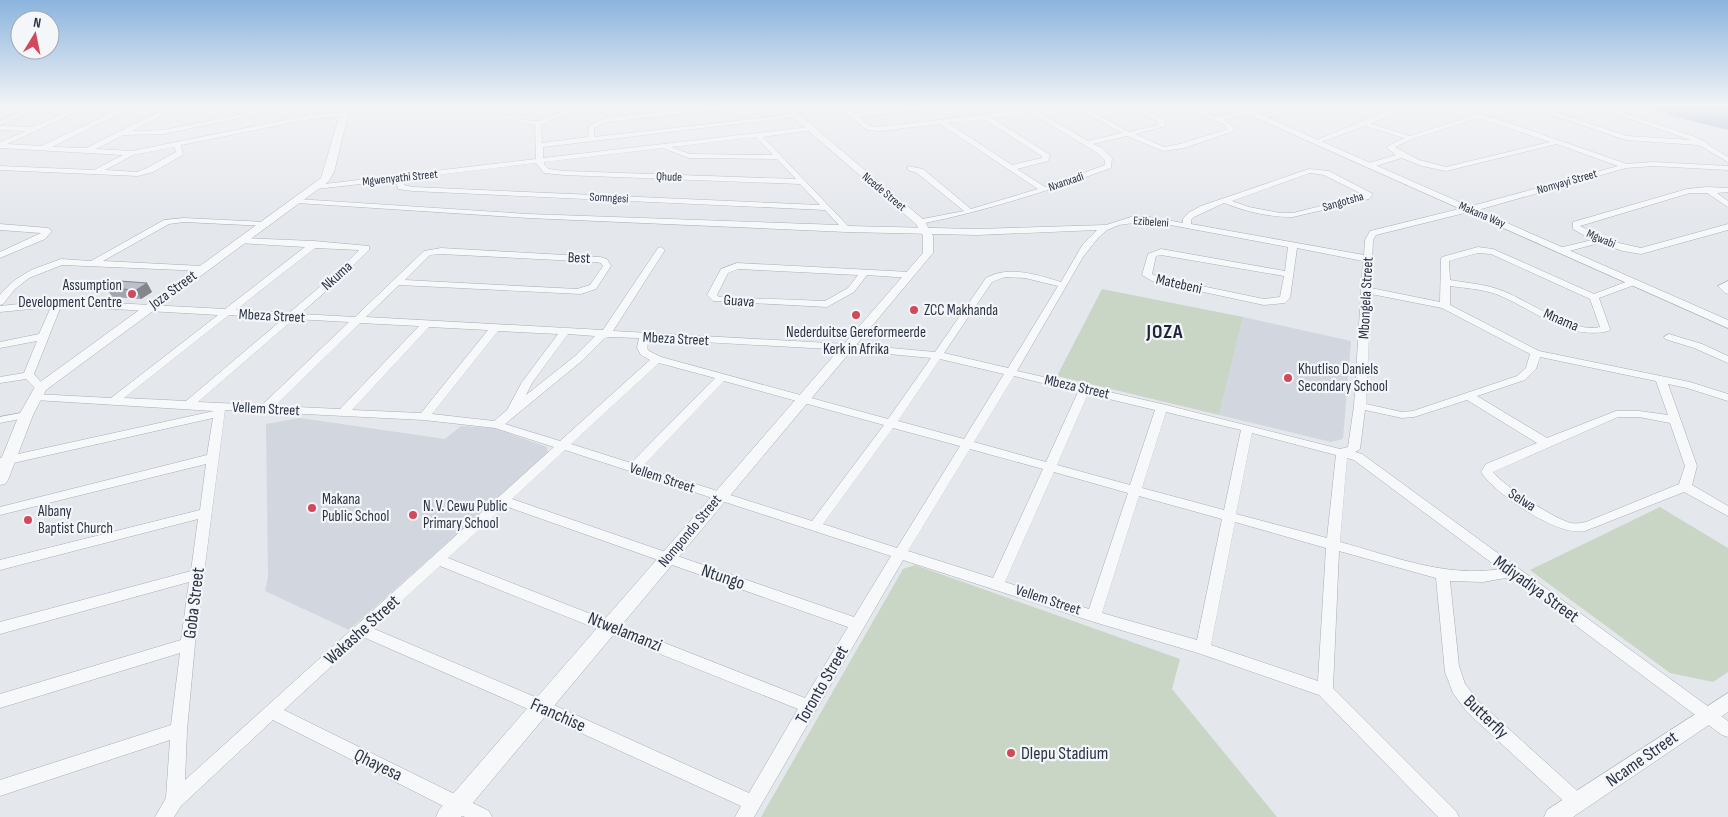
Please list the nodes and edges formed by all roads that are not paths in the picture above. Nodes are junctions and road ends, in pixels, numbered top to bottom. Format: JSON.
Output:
{"nodes":[{"id":1,"x":49,"y":145,"type":"edge"},
{"id":2,"x":98,"y":145,"type":"edge"},
{"id":3,"x":171,"y":145,"type":"edge"},
{"id":4,"x":177,"y":145,"type":"edge"},
{"id":5,"x":336,"y":145,"type":"edge"},
{"id":6,"x":540,"y":145,"type":"edge"},
{"id":7,"x":681,"y":145,"type":"edge"},
{"id":8,"x":767,"y":145,"type":"edge"},
{"id":9,"x":829,"y":145,"type":"edge"},
{"id":10,"x":977,"y":145,"type":"edge"},
{"id":11,"x":1030,"y":145,"type":"edge"},
{"id":12,"x":1091,"y":145,"type":"edge"},
{"id":13,"x":1154,"y":145,"type":"edge"},
{"id":14,"x":1183,"y":145,"type":"edge"},
{"id":15,"x":1323,"y":145,"type":"edge"},
{"id":16,"x":1394,"y":145,"type":"edge"},
{"id":17,"x":1544,"y":145,"type":"edge"},
{"id":18,"x":1566,"y":145,"type":"edge"},
{"id":19,"x":1707,"y":145,"type":"edge"},
{"id":20,"x":0,"y":146,"type":"edge"},
{"id":21,"x":665,"y":147,"type":"junction"},
{"id":22,"x":41,"y":149,"type":"junction"},
{"id":23,"x":86,"y":151,"type":"junction"},
{"id":24,"x":132,"y":153,"type":"junction"},
{"id":25,"x":1403,"y":155,"type":"junction"},
{"id":26,"x":778,"y":157,"type":"junction"},
{"id":27,"x":1728,"y":160,"type":"edge"},
{"id":28,"x":540,"y":162,"type":"junction"},
{"id":29,"x":1369,"y":166,"type":"junction"},
{"id":30,"x":1626,"y":166,"type":"junction"},
{"id":31,"x":0,"y":168,"type":"edge"},
{"id":32,"x":911,"y":168,"type":"dead end"},
{"id":33,"x":1011,"y":168,"type":"junction"},
{"id":34,"x":1728,"y":168,"type":"edge"},
{"id":35,"x":95,"y":173,"type":"junction"},
{"id":36,"x":399,"y":178,"type":"junction"},
{"id":37,"x":803,"y":182,"type":"junction"},
{"id":38,"x":316,"y":188,"type":"junction"},
{"id":39,"x":1707,"y":189,"type":"junction"},
{"id":40,"x":1044,"y":190,"type":"junction"},
{"id":41,"x":1728,"y":190,"type":"edge"},
{"id":42,"x":297,"y":201,"type":"junction"},
{"id":43,"x":1225,"y":201,"type":"junction"},
{"id":44,"x":1728,"y":206,"type":"edge"},
{"id":45,"x":827,"y":208,"type":"junction"},
{"id":46,"x":1468,"y":209,"type":"junction"},
{"id":47,"x":970,"y":212,"type":"junction"},
{"id":48,"x":920,"y":222,"type":"junction"},
{"id":49,"x":265,"y":224,"type":"junction"},
{"id":50,"x":1187,"y":225,"type":"junction"},
{"id":51,"x":0,"y":227,"type":"edge"},
{"id":52,"x":1106,"y":227,"type":"junction"},
{"id":53,"x":1728,"y":227,"type":"edge"},
{"id":54,"x":847,"y":229,"type":"junction"},
{"id":55,"x":925,"y":231,"type":"junction"},
{"id":56,"x":1601,"y":240,"type":"junction"},
{"id":57,"x":241,"y":241,"type":"junction"},
{"id":58,"x":929,"y":243,"type":"joint"},
{"id":59,"x":314,"y":244,"type":"junction"},
{"id":60,"x":1293,"y":245,"type":"junction"},
{"id":61,"x":661,"y":250,"type":"dead end"},
{"id":62,"x":1562,"y":250,"type":"junction"},
{"id":63,"x":0,"y":255,"type":"edge"},
{"id":64,"x":1369,"y":259,"type":"junction"},
{"id":65,"x":94,"y":262,"type":"junction"},
{"id":66,"x":202,"y":269,"type":"junction"},
{"id":67,"x":863,"y":274,"type":"junction"},
{"id":68,"x":1288,"y":274,"type":"junction"},
{"id":69,"x":910,"y":275,"type":"junction"},
{"id":70,"x":398,"y":282,"type":"junction"},
{"id":71,"x":1444,"y":282,"type":"junction"},
{"id":72,"x":1634,"y":282,"type":"junction"},
{"id":73,"x":1728,"y":284,"type":"edge"},
{"id":74,"x":1064,"y":285,"type":"junction"},
{"id":75,"x":1366,"y":290,"type":"junction"},
{"id":76,"x":1728,"y":291,"type":"edge"},
{"id":77,"x":1594,"y":297,"type":"junction"},
{"id":78,"x":0,"y":302,"type":"edge"},
{"id":79,"x":57,"y":303,"type":"junction"},
{"id":80,"x":1445,"y":306,"type":"junction"},
{"id":81,"x":0,"y":309,"type":"edge"},
{"id":82,"x":148,"y":309,"type":"junction"},
{"id":83,"x":225,"y":314,"type":"junction"},
{"id":84,"x":291,"y":317,"type":"junction"},
{"id":85,"x":358,"y":320,"type":"junction"},
{"id":86,"x":426,"y":324,"type":"junction"},
{"id":87,"x":1728,"y":324,"type":"edge"},
{"id":88,"x":495,"y":328,"type":"junction"},
{"id":89,"x":564,"y":333,"type":"junction"},
{"id":90,"x":603,"y":335,"type":"junction"},
{"id":91,"x":42,"y":337,"type":"junction"},
{"id":92,"x":1669,"y":337,"type":"dead end"},
{"id":93,"x":644,"y":338,"type":"junction"},
{"id":94,"x":0,"y":346,"type":"edge"},
{"id":95,"x":847,"y":347,"type":"junction"},
{"id":96,"x":1536,"y":353,"type":"junction"},
{"id":97,"x":937,"y":355,"type":"junction"},
{"id":98,"x":657,"y":359,"type":"junction"},
{"id":99,"x":1728,"y":360,"type":"edge"},
{"id":100,"x":1011,"y":371,"type":"junction"},
{"id":101,"x":28,"y":375,"type":"junction"},
{"id":102,"x":722,"y":377,"type":"junction"},
{"id":103,"x":0,"y":380,"type":"edge"},
{"id":104,"x":1660,"y":380,"type":"junction"},
{"id":105,"x":1085,"y":389,"type":"junction"},
{"id":106,"x":38,"y":392,"type":"junction"},
{"id":107,"x":1469,"y":396,"type":"junction"},
{"id":108,"x":1728,"y":398,"type":"edge"},
{"id":109,"x":804,"y":399,"type":"junction"},
{"id":110,"x":114,"y":401,"type":"junction"},
{"id":111,"x":188,"y":405,"type":"junction"},
{"id":112,"x":1360,"y":406,"type":"junction"},
{"id":113,"x":1162,"y":407,"type":"junction"},
{"id":114,"x":220,"y":410,"type":"junction"},
{"id":115,"x":264,"y":410,"type":"junction"},
{"id":116,"x":512,"y":410,"type":"junction"},
{"id":117,"x":343,"y":413,"type":"junction"},
{"id":118,"x":26,"y":415,"type":"junction"},
{"id":119,"x":424,"y":417,"type":"junction"},
{"id":120,"x":0,"y":420,"type":"edge"},
{"id":121,"x":1676,"y":420,"type":"junction"},
{"id":122,"x":891,"y":423,"type":"junction"},
{"id":123,"x":496,"y":425,"type":"junction"},
{"id":124,"x":1247,"y":428,"type":"junction"},
{"id":125,"x":967,"y":444,"type":"junction"},
{"id":126,"x":1548,"y":444,"type":"junction"},
{"id":127,"x":564,"y":446,"type":"junction"},
{"id":128,"x":1342,"y":452,"type":"junction"},
{"id":129,"x":213,"y":458,"type":"junction"},
{"id":130,"x":4,"y":461,"type":"edge"},
{"id":131,"x":1050,"y":466,"type":"junction"},
{"id":132,"x":633,"y":469,"type":"junction"},
{"id":133,"x":0,"y":480,"type":"edge"},
{"id":134,"x":1685,"y":487,"type":"junction"},
{"id":135,"x":1135,"y":490,"type":"junction"},
{"id":136,"x":720,"y":496,"type":"junction"},
{"id":137,"x":504,"y":501,"type":"junction"},
{"id":138,"x":0,"y":511,"type":"edge"},
{"id":139,"x":1728,"y":512,"type":"edge"},
{"id":140,"x":205,"y":513,"type":"junction"},
{"id":141,"x":1230,"y":516,"type":"junction"},
{"id":142,"x":815,"y":526,"type":"junction"},
{"id":143,"x":1333,"y":544,"type":"junction"},
{"id":144,"x":901,"y":554,"type":"junction"},
{"id":145,"x":667,"y":558,"type":"junction"},
{"id":146,"x":439,"y":560,"type":"junction"},
{"id":147,"x":0,"y":565,"type":"edge"},
{"id":148,"x":1513,"y":572,"type":"junction"},
{"id":149,"x":198,"y":574,"type":"junction"},
{"id":150,"x":1443,"y":575,"type":"junction"},
{"id":151,"x":998,"y":584,"type":"junction"},
{"id":152,"x":1094,"y":616,"type":"junction"},
{"id":153,"x":856,"y":624,"type":"junction"},
{"id":154,"x":610,"y":626,"type":"junction"},
{"id":155,"x":0,"y":628,"type":"edge"},
{"id":156,"x":362,"y":630,"type":"junction"},
{"id":157,"x":188,"y":644,"type":"junction"},
{"id":158,"x":1203,"y":648,"type":"junction"},
{"id":159,"x":1326,"y":690,"type":"junction"},
{"id":160,"x":0,"y":701,"type":"edge"},
{"id":161,"x":1728,"y":701,"type":"edge"},
{"id":162,"x":541,"y":707,"type":"junction"},
{"id":163,"x":810,"y":707,"type":"junction"},
{"id":164,"x":272,"y":712,"type":"junction"},
{"id":165,"x":1706,"y":714,"type":"junction"},
{"id":166,"x":178,"y":730,"type":"junction"},
{"id":167,"x":1728,"y":730,"type":"edge"},
{"id":168,"x":0,"y":788,"type":"edge"},
{"id":169,"x":175,"y":800,"type":"junction"},
{"id":170,"x":1577,"y":802,"type":"junction"},
{"id":171,"x":748,"y":810,"type":"edge"},
{"id":172,"x":452,"y":811,"type":"edge"},
{"id":173,"x":164,"y":817,"type":"edge"},
{"id":174,"x":483,"y":817,"type":"edge"},
{"id":175,"x":1450,"y":817,"type":"edge"},
{"id":176,"x":1555,"y":817,"type":"edge"}],
"edges":[{"from":1,"to":22,"type":"street"},
{"from":2,"to":23,"type":"street"},
{"from":3,"to":24,"type":"street"},
{"from":4,"to":35,"type":"street"},
{"from":5,"to":38,"type":"street","name":"Joza Street"},
{"from":6,"to":28,"type":"street"},
{"from":7,"to":21,"type":"street","name":"Mgwenyathi Street"},
{"from":8,"to":26,"type":"street"},
{"from":9,"to":48,"type":"street","name":"Ncede Street"},
{"from":10,"to":33,"type":"street"},
{"from":11,"to":33,"type":"street"},
{"from":12,"to":40,"type":"street","name":"Nxanxadi"},
{"from":13,"to":14,"type":"street"},
{"from":15,"to":29,"type":"street","name":"Makana Way"},
{"from":16,"to":25,"type":"street"},
{"from":17,"to":25,"type":"street"},
{"from":18,"to":30,"type":"street"},
{"from":19,"to":27,"type":"street"},
{"from":20,"to":22,"type":"street"},
{"from":21,"to":26,"type":"street"},
{"from":21,"to":28,"type":"street","name":"Mgwenyathi Street"},
{"from":22,"to":23,"type":"street"},
{"from":23,"to":24,"type":"street"},
{"from":24,"to":35,"type":"street"},
{"from":25,"to":29,"type":"street"},
{"from":26,"to":37,"type":"street"},
{"from":28,"to":36,"type":"street","name":"Mgwenyathi Street"},
{"from":28,"to":37,"type":"street","name":"Qhude"},
{"from":29,"to":46,"type":"street","name":"Makana Way"},
{"from":30,"to":34,"type":"street","name":"Nomyayi Street"},
{"from":30,"to":46,"type":"street","name":"Nomyayi Street"},
{"from":31,"to":35,"type":"street"},
{"from":32,"to":47,"type":"street"},
{"from":33,"to":40,"type":"street"},
{"from":36,"to":38,"type":"street","name":"Mgwenyathi Street"},
{"from":36,"to":45,"type":"street","name":"Somngesi"},
{"from":37,"to":45,"type":"street"},
{"from":38,"to":42,"type":"street","name":"Joza Street"},
{"from":39,"to":41,"type":"street"},
{"from":39,"to":44,"type":"street"},
{"from":39,"to":56,"type":"street","name":"Mgwabi"},
{"from":40,"to":47,"type":"street","name":"Nxanxadi"},
{"from":42,"to":49,"type":"street","name":"Joza Street"},
{"from":42,"to":54,"type":"street"},
{"from":43,"to":43,"type":"street","name":"Sangotsha"},
{"from":43,"to":50,"type":"street","name":"Sangotsha"},
{"from":45,"to":54,"type":"street"},
{"from":46,"to":62,"type":"street","name":"Makana Way"},
{"from":46,"to":64,"type":"street","name":"Mbongela Street"},
{"from":47,"to":48,"type":"street","name":"Nxanxadi"},
{"from":48,"to":55,"type":"street","name":"Ncede Street"},
{"from":49,"to":57,"type":"street","name":"Joza Street"},
{"from":49,"to":65,"type":"street"},
{"from":50,"to":52,"type":"street","name":"Ezibeleni"},
{"from":50,"to":60,"type":"street","name":"Ezibeleni"},
{"from":51,"to":63,"type":"street"},
{"from":52,"to":55,"type":"street"},
{"from":52,"to":74,"type":"street","name":"Ezibeleni"},
{"from":53,"to":56,"type":"street","name":"Mgwabi"},
{"from":54,"to":55,"type":"street"},
{"from":55,"to":58,"type":"street","name":"Ncede Street"},
{"from":56,"to":62,"type":"street"},
{"from":57,"to":59,"type":"street","name":"Nkuma"},
{"from":57,"to":66,"type":"street","name":"Joza Street"},
{"from":58,"to":69,"type":"street","name":"Nompondo Street"},
{"from":59,"to":83,"type":"street"},
{"from":59,"to":84,"type":"street","name":"Nkuma"},
{"from":60,"to":64,"type":"street","name":"Ezibeleni"},
{"from":60,"to":68,"type":"street","name":"Matebeni"},
{"from":61,"to":90,"type":"street"},
{"from":62,"to":72,"type":"street","name":"Makana Way"},
{"from":64,"to":75,"type":"street","name":"Mbongela Street"},
{"from":65,"to":66,"type":"street"},
{"from":65,"to":78,"type":"street"},
{"from":66,"to":82,"type":"street","name":"Joza Street"},
{"from":67,"to":67,"type":"street","name":"Guava"},
{"from":67,"to":69,"type":"street","name":"Guava"},
{"from":68,"to":68,"type":"street","name":"Matebeni"},
{"from":69,"to":95,"type":"street","name":"Nompondo Street"},
{"from":70,"to":70,"type":"street","name":"Best"},
{"from":70,"to":85,"type":"street","name":"Best"},
{"from":71,"to":77,"type":"street"},
{"from":71,"to":77,"type":"street","name":"Mnama"},
{"from":71,"to":80,"type":"street"},
{"from":72,"to":77,"type":"street"},
{"from":72,"to":87,"type":"street","name":"Makana Way"},
{"from":73,"to":76,"type":"street"},
{"from":74,"to":97,"type":"street"},
{"from":74,"to":100,"type":"street","name":"Ezibeleni"},
{"from":75,"to":80,"type":"street"},
{"from":75,"to":112,"type":"street","name":"Mbongela Street"},
{"from":79,"to":81,"type":"street","name":"Mbeza Street"},
{"from":79,"to":82,"type":"street","name":"Mbeza Street"},
{"from":79,"to":91,"type":"street"},
{"from":80,"to":96,"type":"street"},
{"from":82,"to":83,"type":"street","name":"Mbeza Street"},
{"from":82,"to":106,"type":"street","name":"Joza Street"},
{"from":83,"to":84,"type":"street","name":"Mbeza Street"},
{"from":83,"to":110,"type":"street"},
{"from":84,"to":85,"type":"street","name":"Mbeza Street"},
{"from":84,"to":111,"type":"street","name":"Nkuma"},
{"from":85,"to":86,"type":"street","name":"Mbeza Street"},
{"from":85,"to":115,"type":"street","name":"Best"},
{"from":86,"to":88,"type":"street","name":"Mbeza Street"},
{"from":86,"to":117,"type":"street"},
{"from":88,"to":89,"type":"street","name":"Mbeza Street"},
{"from":88,"to":119,"type":"street"},
{"from":89,"to":90,"type":"street","name":"Mbeza Street"},
{"from":89,"to":116,"type":"street"},
{"from":90,"to":93,"type":"street","name":"Mbeza Street"},
{"from":90,"to":116,"type":"street"},
{"from":91,"to":94,"type":"street"},
{"from":91,"to":101,"type":"street"},
{"from":92,"to":99,"type":"street"},
{"from":93,"to":95,"type":"street","name":"Mbeza Street"},
{"from":93,"to":98,"type":"street"},
{"from":95,"to":97,"type":"street","name":"Mbeza Street"},
{"from":95,"to":109,"type":"street","name":"Nompondo Street"},
{"from":96,"to":104,"type":"street"},
{"from":96,"to":107,"type":"street"},
{"from":97,"to":100,"type":"street","name":"Mbeza Street"},
{"from":97,"to":122,"type":"street"},
{"from":98,"to":102,"type":"street"},
{"from":98,"to":127,"type":"street","name":"Wakashe Street"},
{"from":100,"to":105,"type":"street","name":"Mbeza Street"},
{"from":100,"to":125,"type":"street","name":"Ezibeleni"},
{"from":101,"to":103,"type":"street"},
{"from":101,"to":106,"type":"street"},
{"from":102,"to":109,"type":"street"},
{"from":102,"to":132,"type":"street"},
{"from":104,"to":108,"type":"street"},
{"from":104,"to":121,"type":"street"},
{"from":105,"to":113,"type":"street","name":"Mbeza Street"},
{"from":105,"to":131,"type":"street"},
{"from":106,"to":110,"type":"street","name":"Vellem Street"},
{"from":106,"to":118,"type":"street","name":"Joza Street"},
{"from":107,"to":112,"type":"street"},
{"from":107,"to":126,"type":"street"},
{"from":109,"to":122,"type":"street"},
{"from":109,"to":136,"type":"street","name":"Nompondo Street"},
{"from":110,"to":111,"type":"street","name":"Vellem Street"},
{"from":111,"to":114,"type":"street","name":"Vellem Street"},
{"from":112,"to":128,"type":"street","name":"Mbongela Street"},
{"from":113,"to":124,"type":"street","name":"Mbeza Street"},
{"from":113,"to":135,"type":"street"},
{"from":114,"to":115,"type":"street","name":"Vellem Street"},
{"from":114,"to":129,"type":"street","name":"Goba Street"},
{"from":114,"to":130,"type":"street"},
{"from":115,"to":117,"type":"street","name":"Vellem Street"},
{"from":116,"to":123,"type":"street"},
{"from":117,"to":119,"type":"street","name":"Vellem Street"},
{"from":118,"to":120,"type":"street"},
{"from":118,"to":130,"type":"street","name":"Joza Street"},
{"from":119,"to":123,"type":"street","name":"Vellem Street"},
{"from":121,"to":126,"type":"street","name":"Selwa"},
{"from":121,"to":134,"type":"street"},
{"from":122,"to":125,"type":"street"},
{"from":122,"to":142,"type":"street"},
{"from":123,"to":127,"type":"street","name":"Vellem Street"},
{"from":124,"to":128,"type":"street","name":"Mbeza Street"},
{"from":124,"to":141,"type":"street"},
{"from":125,"to":131,"type":"street"},
{"from":125,"to":144,"type":"street","name":"Toronto Street"},
{"from":126,"to":134,"type":"street","name":"Selwa"},
{"from":127,"to":132,"type":"street","name":"Vellem Street"},
{"from":127,"to":137,"type":"street","name":"Wakashe Street"},
{"from":128,"to":143,"type":"street"},
{"from":128,"to":148,"type":"street","name":"Mdiyadiya Street"},
{"from":129,"to":138,"type":"street"},
{"from":129,"to":140,"type":"street","name":"Goba Street"},
{"from":130,"to":133,"type":"street","name":"Joza Street"},
{"from":131,"to":135,"type":"street"},
{"from":131,"to":151,"type":"street"},
{"from":132,"to":136,"type":"street","name":"Vellem Street"},
{"from":134,"to":139,"type":"street"},
{"from":135,"to":141,"type":"street"},
{"from":135,"to":152,"type":"street"},
{"from":136,"to":142,"type":"street","name":"Vellem Street"},
{"from":136,"to":145,"type":"street","name":"Nompondo Street"},
{"from":137,"to":145,"type":"street","name":"Ntungo"},
{"from":137,"to":146,"type":"street","name":"Wakashe Street"},
{"from":140,"to":147,"type":"street"},
{"from":140,"to":149,"type":"street","name":"Goba Street"},
{"from":141,"to":143,"type":"street"},
{"from":141,"to":158,"type":"street"},
{"from":142,"to":144,"type":"street","name":"Vellem Street"},
{"from":143,"to":150,"type":"street"},
{"from":143,"to":159,"type":"street"},
{"from":144,"to":151,"type":"street","name":"Vellem Street"},
{"from":144,"to":153,"type":"street","name":"Toronto Street"},
{"from":145,"to":153,"type":"street","name":"Ntungo"},
{"from":145,"to":154,"type":"street","name":"Nompondo Street"},
{"from":146,"to":154,"type":"street","name":"Ntwelamanzi"},
{"from":146,"to":156,"type":"street","name":"Wakashe Street"},
{"from":148,"to":150,"type":"street"},
{"from":148,"to":165,"type":"street","name":"Mdiyadiya Street"},
{"from":149,"to":155,"type":"street"},
{"from":149,"to":157,"type":"street","name":"Goba Street"},
{"from":150,"to":170,"type":"street","name":"Butterfly"},
{"from":151,"to":152,"type":"street","name":"Vellem Street"},
{"from":152,"to":158,"type":"street","name":"Vellem Street"},
{"from":153,"to":163,"type":"street","name":"Toronto Street"},
{"from":154,"to":162,"type":"street","name":"Nompondo Street"},
{"from":154,"to":163,"type":"street","name":"Ntwelamanzi"},
{"from":156,"to":162,"type":"street","name":"Franchise"},
{"from":156,"to":164,"type":"street","name":"Wakashe Street"},
{"from":157,"to":160,"type":"street"},
{"from":157,"to":166,"type":"street","name":"Goba Street"},
{"from":158,"to":159,"type":"street","name":"Vellem Street"},
{"from":159,"to":175,"type":"street"},
{"from":161,"to":165,"type":"street","name":"Ncame Street"},
{"from":162,"to":171,"type":"street","name":"Franchise"},
{"from":162,"to":172,"type":"street","name":"Nompondo Street"},
{"from":163,"to":171,"type":"street","name":"Toronto Street"},
{"from":164,"to":169,"type":"street","name":"Wakashe Street"},
{"from":164,"to":172,"type":"street","name":"Qhayesa"},
{"from":165,"to":167,"type":"street","name":"Mdiyadiya Street"},
{"from":165,"to":170,"type":"street","name":"Ncame Street"},
{"from":166,"to":168,"type":"street"},
{"from":166,"to":169,"type":"street","name":"Goba Street"},
{"from":169,"to":173,"type":"street","name":"Wakashe Street"},
{"from":170,"to":176,"type":"street","name":"Ncame Street"},
{"from":172,"to":174,"type":"street","name":"Qhayesa"}]}
